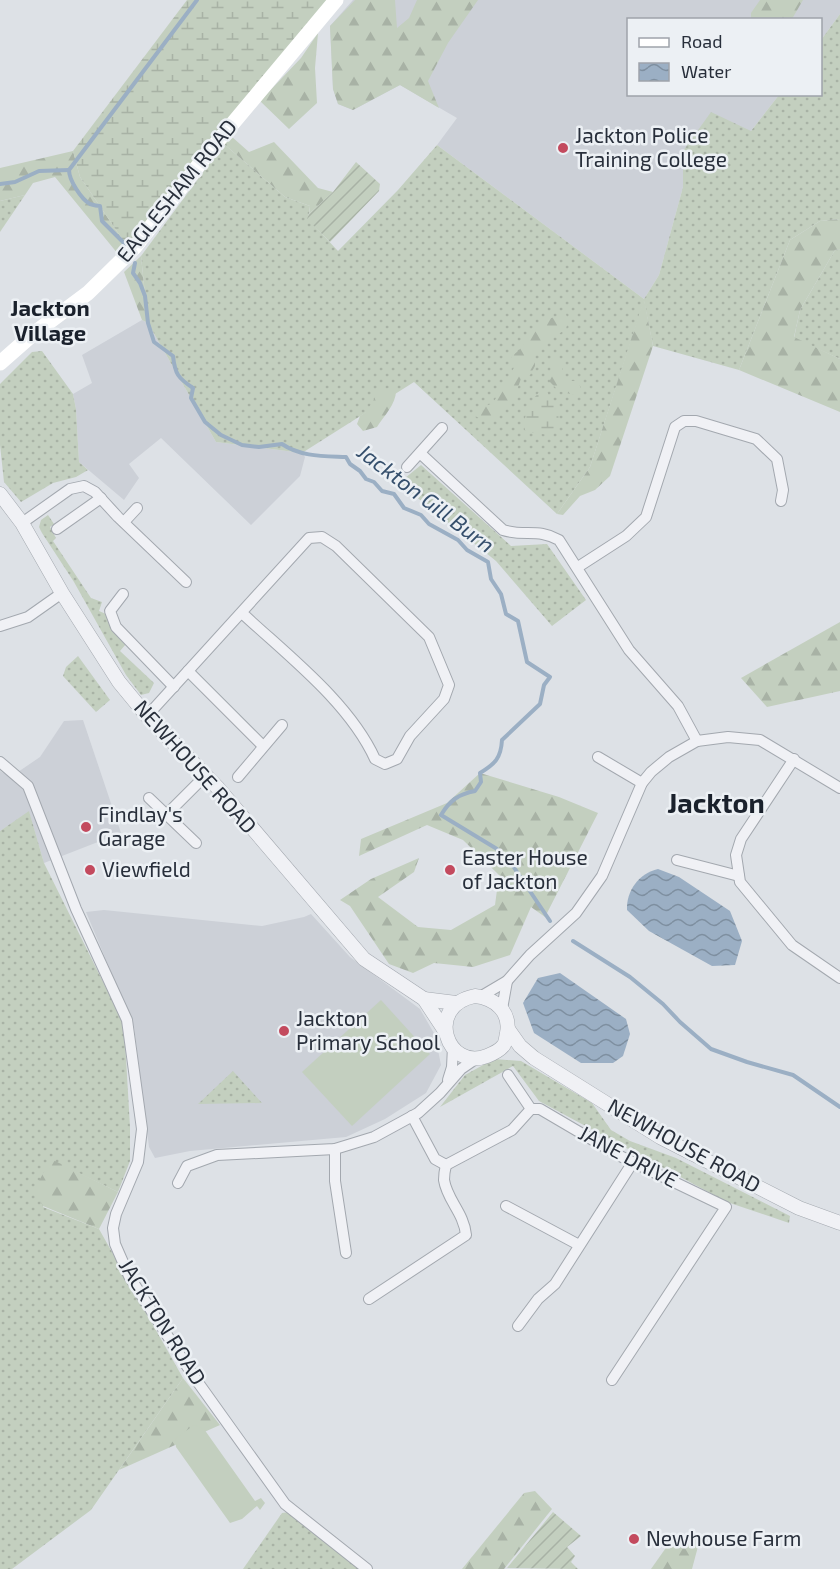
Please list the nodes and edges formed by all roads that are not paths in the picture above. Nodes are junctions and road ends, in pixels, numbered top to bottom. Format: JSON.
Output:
{"nodes":[{"id":1,"x":336,"y":0,"type":"edge"},
{"id":2,"x":0,"y":363,"type":"edge"},
{"id":3,"x":441,"y":428,"type":"dead end"},
{"id":4,"x":421,"y":454,"type":"junction"},
{"id":5,"x":407,"y":467,"type":"dead end"},
{"id":6,"x":2,"y":498,"type":"edge"},
{"id":7,"x":100,"y":498,"type":"junction"},
{"id":8,"x":781,"y":501,"type":"dead end"},
{"id":9,"x":137,"y":508,"type":"dead end"},
{"id":10,"x":124,"y":522,"type":"junction"},
{"id":11,"x":22,"y":523,"type":"junction"},
{"id":12,"x":57,"y":529,"type":"dead end"},
{"id":13,"x":578,"y":567,"type":"junction"},
{"id":14,"x":186,"y":582,"type":"dead end"},
{"id":15,"x":62,"y":593,"type":"junction"},
{"id":16,"x":123,"y":594,"type":"dead end"},
{"id":17,"x":242,"y":613,"type":"junction"},
{"id":18,"x":0,"y":626,"type":"edge"},
{"id":19,"x":188,"y":671,"type":"junction"},
{"id":20,"x":174,"y":687,"type":"junction"},
{"id":21,"x":147,"y":716,"type":"junction"},
{"id":22,"x":282,"y":725,"type":"dead end"},
{"id":23,"x":697,"y":741,"type":"junction"},
{"id":24,"x":263,"y":746,"type":"junction"},
{"id":25,"x":598,"y":757,"type":"dead end"},
{"id":26,"x":794,"y":759,"type":"junction"},
{"id":27,"x":0,"y":762,"type":"edge"},
{"id":28,"x":206,"y":775,"type":"junction"},
{"id":29,"x":238,"y":777,"type":"dead end"},
{"id":30,"x":642,"y":783,"type":"junction"},
{"id":31,"x":840,"y":788,"type":"edge"},
{"id":32,"x":149,"y":798,"type":"dead end"},
{"id":33,"x":167,"y":814,"type":"junction"},
{"id":34,"x":196,"y":843,"type":"dead end"},
{"id":35,"x":677,"y":860,"type":"dead end"},
{"id":36,"x":739,"y":876,"type":"junction"},
{"id":37,"x":840,"y":978,"type":"edge"},
{"id":38,"x":507,"y":981,"type":"junction"},
{"id":39,"x":480,"y":996,"type":"junction"},
{"id":40,"x":424,"y":999,"type":"junction"},
{"id":41,"x":456,"y":1003,"type":"junction"},
{"id":42,"x":502,"y":1009,"type":"junction"},
{"id":43,"x":508,"y":1029,"type":"junction"},
{"id":44,"x":446,"y":1031,"type":"junction"},
{"id":45,"x":453,"y":1047,"type":"junction"},
{"id":46,"x":496,"y":1052,"type":"junction"},
{"id":47,"x":477,"y":1058,"type":"junction"},
{"id":48,"x":534,"y":1058,"type":"junction"},
{"id":49,"x":507,"y":1075,"type":"dead end"},
{"id":50,"x":447,"y":1083,"type":"junction"},
{"id":51,"x":531,"y":1109,"type":"junction"},
{"id":52,"x":412,"y":1116,"type":"junction"},
{"id":53,"x":335,"y":1149,"type":"junction"},
{"id":54,"x":633,"y":1162,"type":"junction"},
{"id":55,"x":446,"y":1165,"type":"junction"},
{"id":56,"x":178,"y":1183,"type":"dead end"},
{"id":57,"x":506,"y":1206,"type":"dead end"},
{"id":58,"x":840,"y":1223,"type":"edge"},
{"id":59,"x":579,"y":1245,"type":"junction"},
{"id":60,"x":346,"y":1253,"type":"dead end"},
{"id":61,"x":369,"y":1299,"type":"dead end"},
{"id":62,"x":518,"y":1326,"type":"dead end"},
{"id":63,"x":612,"y":1380,"type":"dead end"},
{"id":64,"x":367,"y":1569,"type":"edge"}],
"edges":[{"from":1,"to":2,"type":"main road","name":"EAGLESHAM ROAD"},
{"from":3,"to":4,"type":"street"},
{"from":4,"to":5,"type":"street"},
{"from":4,"to":13,"type":"street"},
{"from":6,"to":11,"type":"street","name":"NEWHOUSE ROAD"},
{"from":7,"to":10,"type":"street"},
{"from":7,"to":11,"type":"street"},
{"from":7,"to":12,"type":"street"},
{"from":8,"to":13,"type":"street"},
{"from":9,"to":10,"type":"street"},
{"from":10,"to":14,"type":"street"},
{"from":11,"to":15,"type":"street","name":"NEWHOUSE ROAD"},
{"from":13,"to":23,"type":"street"},
{"from":15,"to":18,"type":"street"},
{"from":15,"to":21,"type":"street","name":"NEWHOUSE ROAD"},
{"from":16,"to":20,"type":"street"},
{"from":17,"to":17,"type":"street"},
{"from":17,"to":19,"type":"street"},
{"from":19,"to":20,"type":"street"},
{"from":19,"to":24,"type":"street"},
{"from":20,"to":21,"type":"street"},
{"from":21,"to":28,"type":"street","name":"NEWHOUSE ROAD"},
{"from":22,"to":24,"type":"street"},
{"from":23,"to":26,"type":"street"},
{"from":23,"to":30,"type":"street"},
{"from":24,"to":29,"type":"street"},
{"from":25,"to":30,"type":"street"},
{"from":26,"to":31,"type":"street"},
{"from":26,"to":36,"type":"street"},
{"from":27,"to":64,"type":"street","name":"JACKTON ROAD"},
{"from":28,"to":33,"type":"street"},
{"from":28,"to":40,"type":"street","name":"NEWHOUSE ROAD"},
{"from":30,"to":38,"type":"street"},
{"from":32,"to":33,"type":"street"},
{"from":33,"to":34,"type":"street"},
{"from":35,"to":36,"type":"street"},
{"from":36,"to":37,"type":"street"},
{"from":38,"to":39,"type":"street"},
{"from":38,"to":42,"type":"street"},
{"from":39,"to":41,"type":"street"},
{"from":39,"to":42,"type":"street"},
{"from":40,"to":41,"type":"street","name":"NEWHOUSE ROAD"},
{"from":40,"to":44,"type":"street","name":"NEWHOUSE ROAD"},
{"from":41,"to":44,"type":"street"},
{"from":42,"to":43,"type":"street"},
{"from":43,"to":46,"type":"street"},
{"from":43,"to":48,"type":"street","name":"NEWHOUSE ROAD"},
{"from":44,"to":45,"type":"street"},
{"from":45,"to":47,"type":"street"},
{"from":45,"to":50,"type":"street"},
{"from":46,"to":47,"type":"street"},
{"from":46,"to":48,"type":"street","name":"NEWHOUSE ROAD"},
{"from":47,"to":50,"type":"street"},
{"from":48,"to":58,"type":"street","name":"NEWHOUSE ROAD"},
{"from":49,"to":51,"type":"street"},
{"from":50,"to":52,"type":"street"},
{"from":51,"to":54,"type":"street","name":"JANE DRIVE"},
{"from":51,"to":55,"type":"street"},
{"from":52,"to":53,"type":"street"},
{"from":52,"to":55,"type":"street"},
{"from":53,"to":56,"type":"street"},
{"from":53,"to":60,"type":"street"},
{"from":54,"to":59,"type":"street"},
{"from":54,"to":63,"type":"street","name":"JANE DRIVE"},
{"from":55,"to":61,"type":"street"},
{"from":57,"to":59,"type":"street"},
{"from":59,"to":62,"type":"street"}]}
